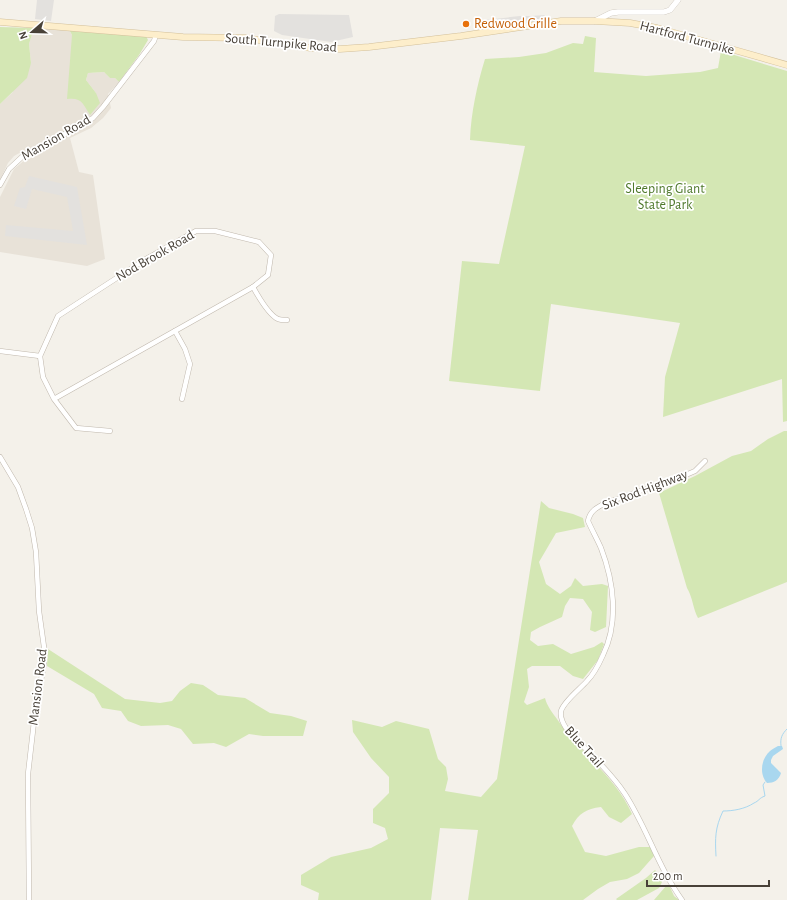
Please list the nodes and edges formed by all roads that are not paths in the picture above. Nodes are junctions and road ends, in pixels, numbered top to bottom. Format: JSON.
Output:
{"nodes":[{"id":1,"x":678,"y":0,"type":"edge"},
{"id":2,"x":586,"y":21,"type":"joint"},
{"id":3,"x":595,"y":21,"type":"junction"},
{"id":4,"x":0,"y":22,"type":"edge"},
{"id":5,"x":156,"y":34,"type":"junction"},
{"id":6,"x":787,"y":65,"type":"edge"},
{"id":7,"x":0,"y":185,"type":"edge"},
{"id":8,"x":253,"y":287,"type":"junction"},
{"id":9,"x":287,"y":320,"type":"dead end"},
{"id":10,"x":175,"y":331,"type":"junction"},
{"id":11,"x":0,"y":351,"type":"edge"},
{"id":12,"x":40,"y":356,"type":"junction"},
{"id":13,"x":182,"y":399,"type":"dead end"},
{"id":14,"x":54,"y":400,"type":"junction"},
{"id":15,"x":110,"y":431,"type":"dead end"},
{"id":16,"x":0,"y":457,"type":"edge"},
{"id":17,"x":705,"y":461,"type":"dead end"},
{"id":18,"x":588,"y":521,"type":"joint"},
{"id":19,"x":29,"y":900,"type":"edge"},
{"id":20,"x":682,"y":900,"type":"edge"}],
"edges":[{"from":1,"to":3,"type":"street"},
{"from":2,"to":3,"type":"main road","name":"Hartford Turnpike"},
{"from":2,"to":5,"type":"main road","name":"South Turnpike Road"},
{"from":3,"to":6,"type":"main road","name":"Hartford Turnpike"},
{"from":4,"to":5,"type":"main road","name":"South Turnpike Road"},
{"from":5,"to":7,"type":"street","name":"Mansion Road"},
{"from":8,"to":9,"type":"street"},
{"from":8,"to":10,"type":"street","name":"Nod Brook Road"},
{"from":8,"to":12,"type":"street","name":"Nod Brook Road"},
{"from":10,"to":13,"type":"street"},
{"from":10,"to":14,"type":"street","name":"Nod Brook Road"},
{"from":11,"to":12,"type":"street"},
{"from":12,"to":14,"type":"street"},
{"from":14,"to":15,"type":"street"},
{"from":16,"to":19,"type":"street","name":"Mansion Road"},
{"from":17,"to":18,"type":"street","name":"Six Rod Highway"},
{"from":18,"to":20,"type":"street","name":"Blue Trail"}]}
